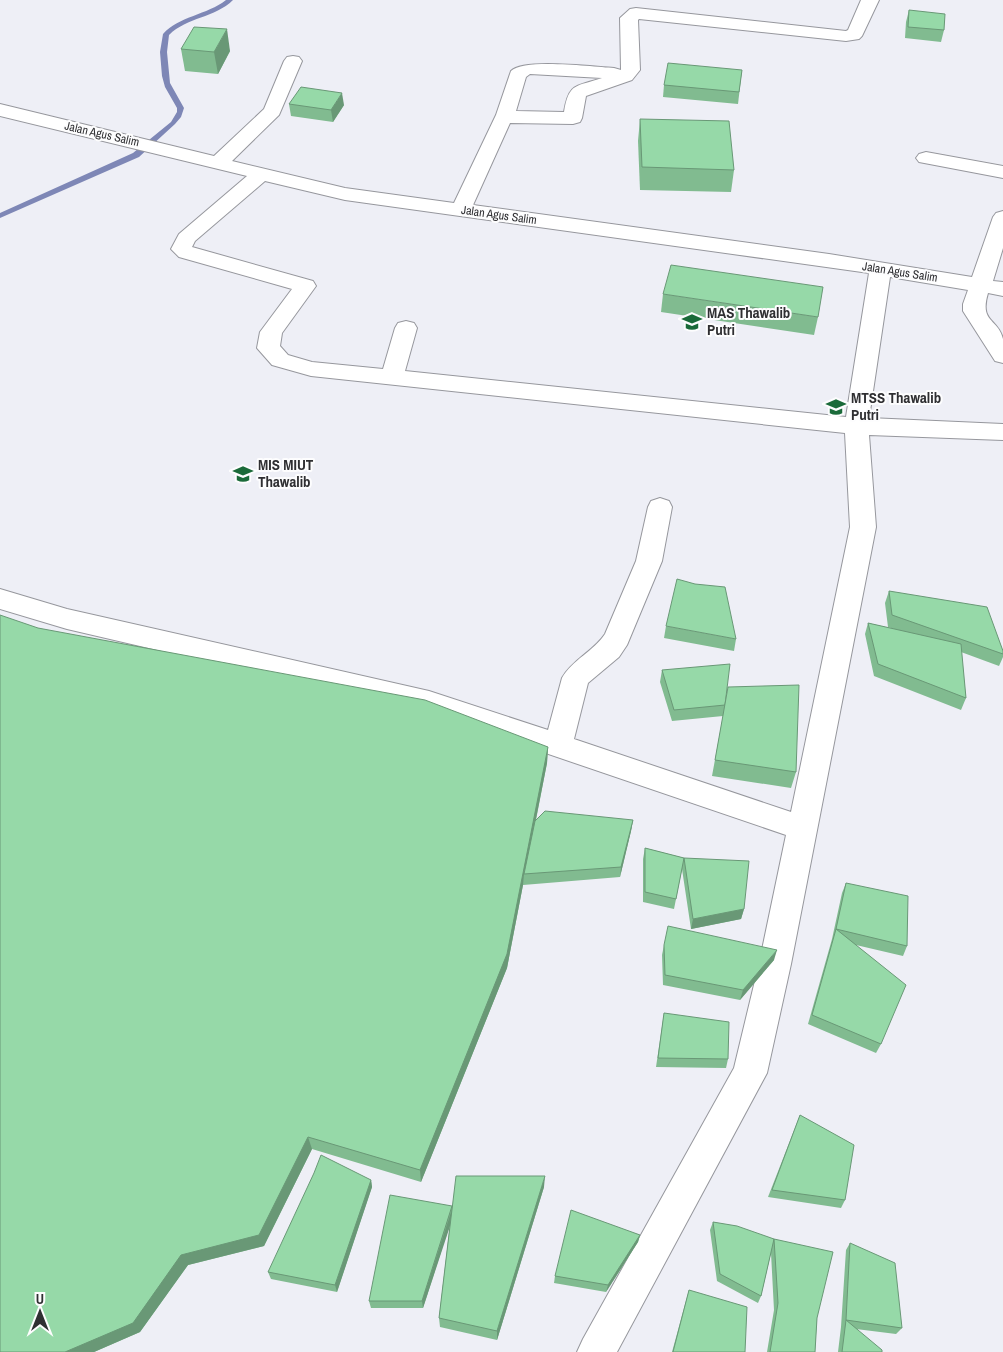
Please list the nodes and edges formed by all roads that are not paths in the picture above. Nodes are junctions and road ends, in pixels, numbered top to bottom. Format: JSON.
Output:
{"nodes":[{"id":1,"x":870,"y":0,"type":"edge"},
{"id":2,"x":293,"y":61,"type":"dead end"},
{"id":3,"x":629,"y":73,"type":"junction"},
{"id":4,"x":0,"y":110,"type":"edge"},
{"id":5,"x":505,"y":117,"type":"junction"},
{"id":6,"x":926,"y":158,"type":"dead end"},
{"id":7,"x":219,"y":162,"type":"junction"},
{"id":8,"x":1003,"y":172,"type":"edge"},
{"id":9,"x":262,"y":173,"type":"junction"},
{"id":10,"x":461,"y":210,"type":"junction"},
{"id":11,"x":1003,"y":217,"type":"edge"},
{"id":12,"x":881,"y":268,"type":"junction"},
{"id":13,"x":982,"y":285,"type":"junction"},
{"id":14,"x":1003,"y":289,"type":"edge"},
{"id":15,"x":406,"y":328,"type":"dead end"},
{"id":16,"x":1003,"y":356,"type":"edge"},
{"id":17,"x":392,"y":377,"type":"junction"},
{"id":18,"x":856,"y":426,"type":"junction"},
{"id":19,"x":1003,"y":432,"type":"edge"},
{"id":20,"x":660,"y":507,"type":"dead end"},
{"id":21,"x":0,"y":599,"type":"edge"},
{"id":22,"x":558,"y":745,"type":"junction"},
{"id":23,"x":802,"y":828,"type":"junction"},
{"id":24,"x":596,"y":1352,"type":"edge"}],
"edges":[{"from":1,"to":3,"type":"street"},
{"from":2,"to":7,"type":"street"},
{"from":3,"to":5,"type":"street"},
{"from":3,"to":5,"type":"street"},
{"from":4,"to":7,"type":"street","name":"Jalan Agus Salim"},
{"from":5,"to":10,"type":"street"},
{"from":6,"to":8,"type":"street"},
{"from":7,"to":9,"type":"street","name":"Jalan Agus Salim"},
{"from":9,"to":10,"type":"street","name":"Jalan Agus Salim"},
{"from":9,"to":17,"type":"street"},
{"from":10,"to":12,"type":"street","name":"Jalan Agus Salim"},
{"from":11,"to":13,"type":"street"},
{"from":12,"to":13,"type":"street","name":"Jalan Agus Salim"},
{"from":12,"to":18,"type":"street"},
{"from":13,"to":14,"type":"street","name":"Jalan Agus Salim"},
{"from":13,"to":16,"type":"street"},
{"from":15,"to":17,"type":"street"},
{"from":17,"to":18,"type":"street"},
{"from":18,"to":19,"type":"street"},
{"from":18,"to":23,"type":"street"},
{"from":20,"to":22,"type":"street"},
{"from":21,"to":22,"type":"street"},
{"from":22,"to":23,"type":"street"},
{"from":23,"to":24,"type":"street"}]}
